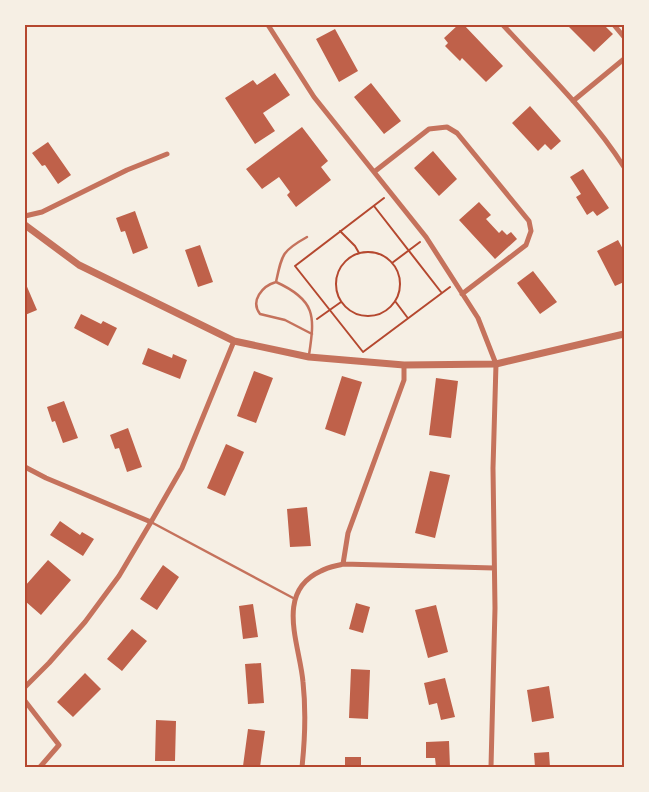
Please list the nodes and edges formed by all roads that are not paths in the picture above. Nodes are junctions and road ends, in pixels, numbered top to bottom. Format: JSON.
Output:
{"nodes":[{"id":1,"x":268,"y":25,"type":"edge"},
{"id":2,"x":503,"y":25,"type":"edge"},
{"id":3,"x":614,"y":25,"type":"edge"},
{"id":4,"x":624,"y":37,"type":"edge"},
{"id":5,"x":624,"y":59,"type":"edge"},
{"id":6,"x":573,"y":101,"type":"junction"},
{"id":7,"x":167,"y":154,"type":"dead end"},
{"id":8,"x":624,"y":167,"type":"edge"},
{"id":9,"x":374,"y":172,"type":"junction"},
{"id":10,"x":25,"y":216,"type":"edge"},
{"id":11,"x":25,"y":225,"type":"edge"},
{"id":12,"x":307,"y":237,"type":"dead end"},
{"id":13,"x":276,"y":282,"type":"junction"},
{"id":14,"x":462,"y":294,"type":"junction"},
{"id":15,"x":312,"y":334,"type":"junction"},
{"id":16,"x":624,"y":334,"type":"edge"},
{"id":17,"x":234,"y":341,"type":"junction"},
{"id":18,"x":308,"y":357,"type":"junction"},
{"id":19,"x":496,"y":364,"type":"junction"},
{"id":20,"x":404,"y":365,"type":"junction"},
{"id":21,"x":25,"y":467,"type":"edge"},
{"id":22,"x":151,"y":522,"type":"junction"},
{"id":23,"x":343,"y":564,"type":"junction"},
{"id":24,"x":494,"y":568,"type":"junction"},
{"id":25,"x":294,"y":599,"type":"junction"},
{"id":26,"x":25,"y":687,"type":"edge"},
{"id":27,"x":25,"y":701,"type":"edge"},
{"id":28,"x":40,"y":767,"type":"edge"},
{"id":29,"x":302,"y":767,"type":"edge"},
{"id":30,"x":491,"y":767,"type":"edge"}],
"edges":[{"from":1,"to":9,"type":"street"},
{"from":2,"to":6,"type":"street"},
{"from":3,"to":4,"type":"street"},
{"from":5,"to":6,"type":"street"},
{"from":6,"to":8,"type":"street"},
{"from":7,"to":10,"type":"street"},
{"from":9,"to":14,"type":"street"},
{"from":9,"to":14,"type":"street"},
{"from":11,"to":17,"type":"street"},
{"from":12,"to":13,"type":"lane"},
{"from":13,"to":15,"type":"lane"},
{"from":13,"to":15,"type":"lane"},
{"from":14,"to":19,"type":"street"},
{"from":15,"to":18,"type":"lane"},
{"from":16,"to":19,"type":"street"},
{"from":17,"to":18,"type":"street"},
{"from":17,"to":22,"type":"street"},
{"from":18,"to":20,"type":"street"},
{"from":19,"to":20,"type":"street"},
{"from":19,"to":24,"type":"street"},
{"from":20,"to":23,"type":"street"},
{"from":21,"to":22,"type":"street"},
{"from":22,"to":25,"type":"lane"},
{"from":22,"to":26,"type":"street"},
{"from":23,"to":24,"type":"street"},
{"from":23,"to":25,"type":"street"},
{"from":24,"to":30,"type":"street"},
{"from":25,"to":29,"type":"street"},
{"from":27,"to":28,"type":"street"}]}
